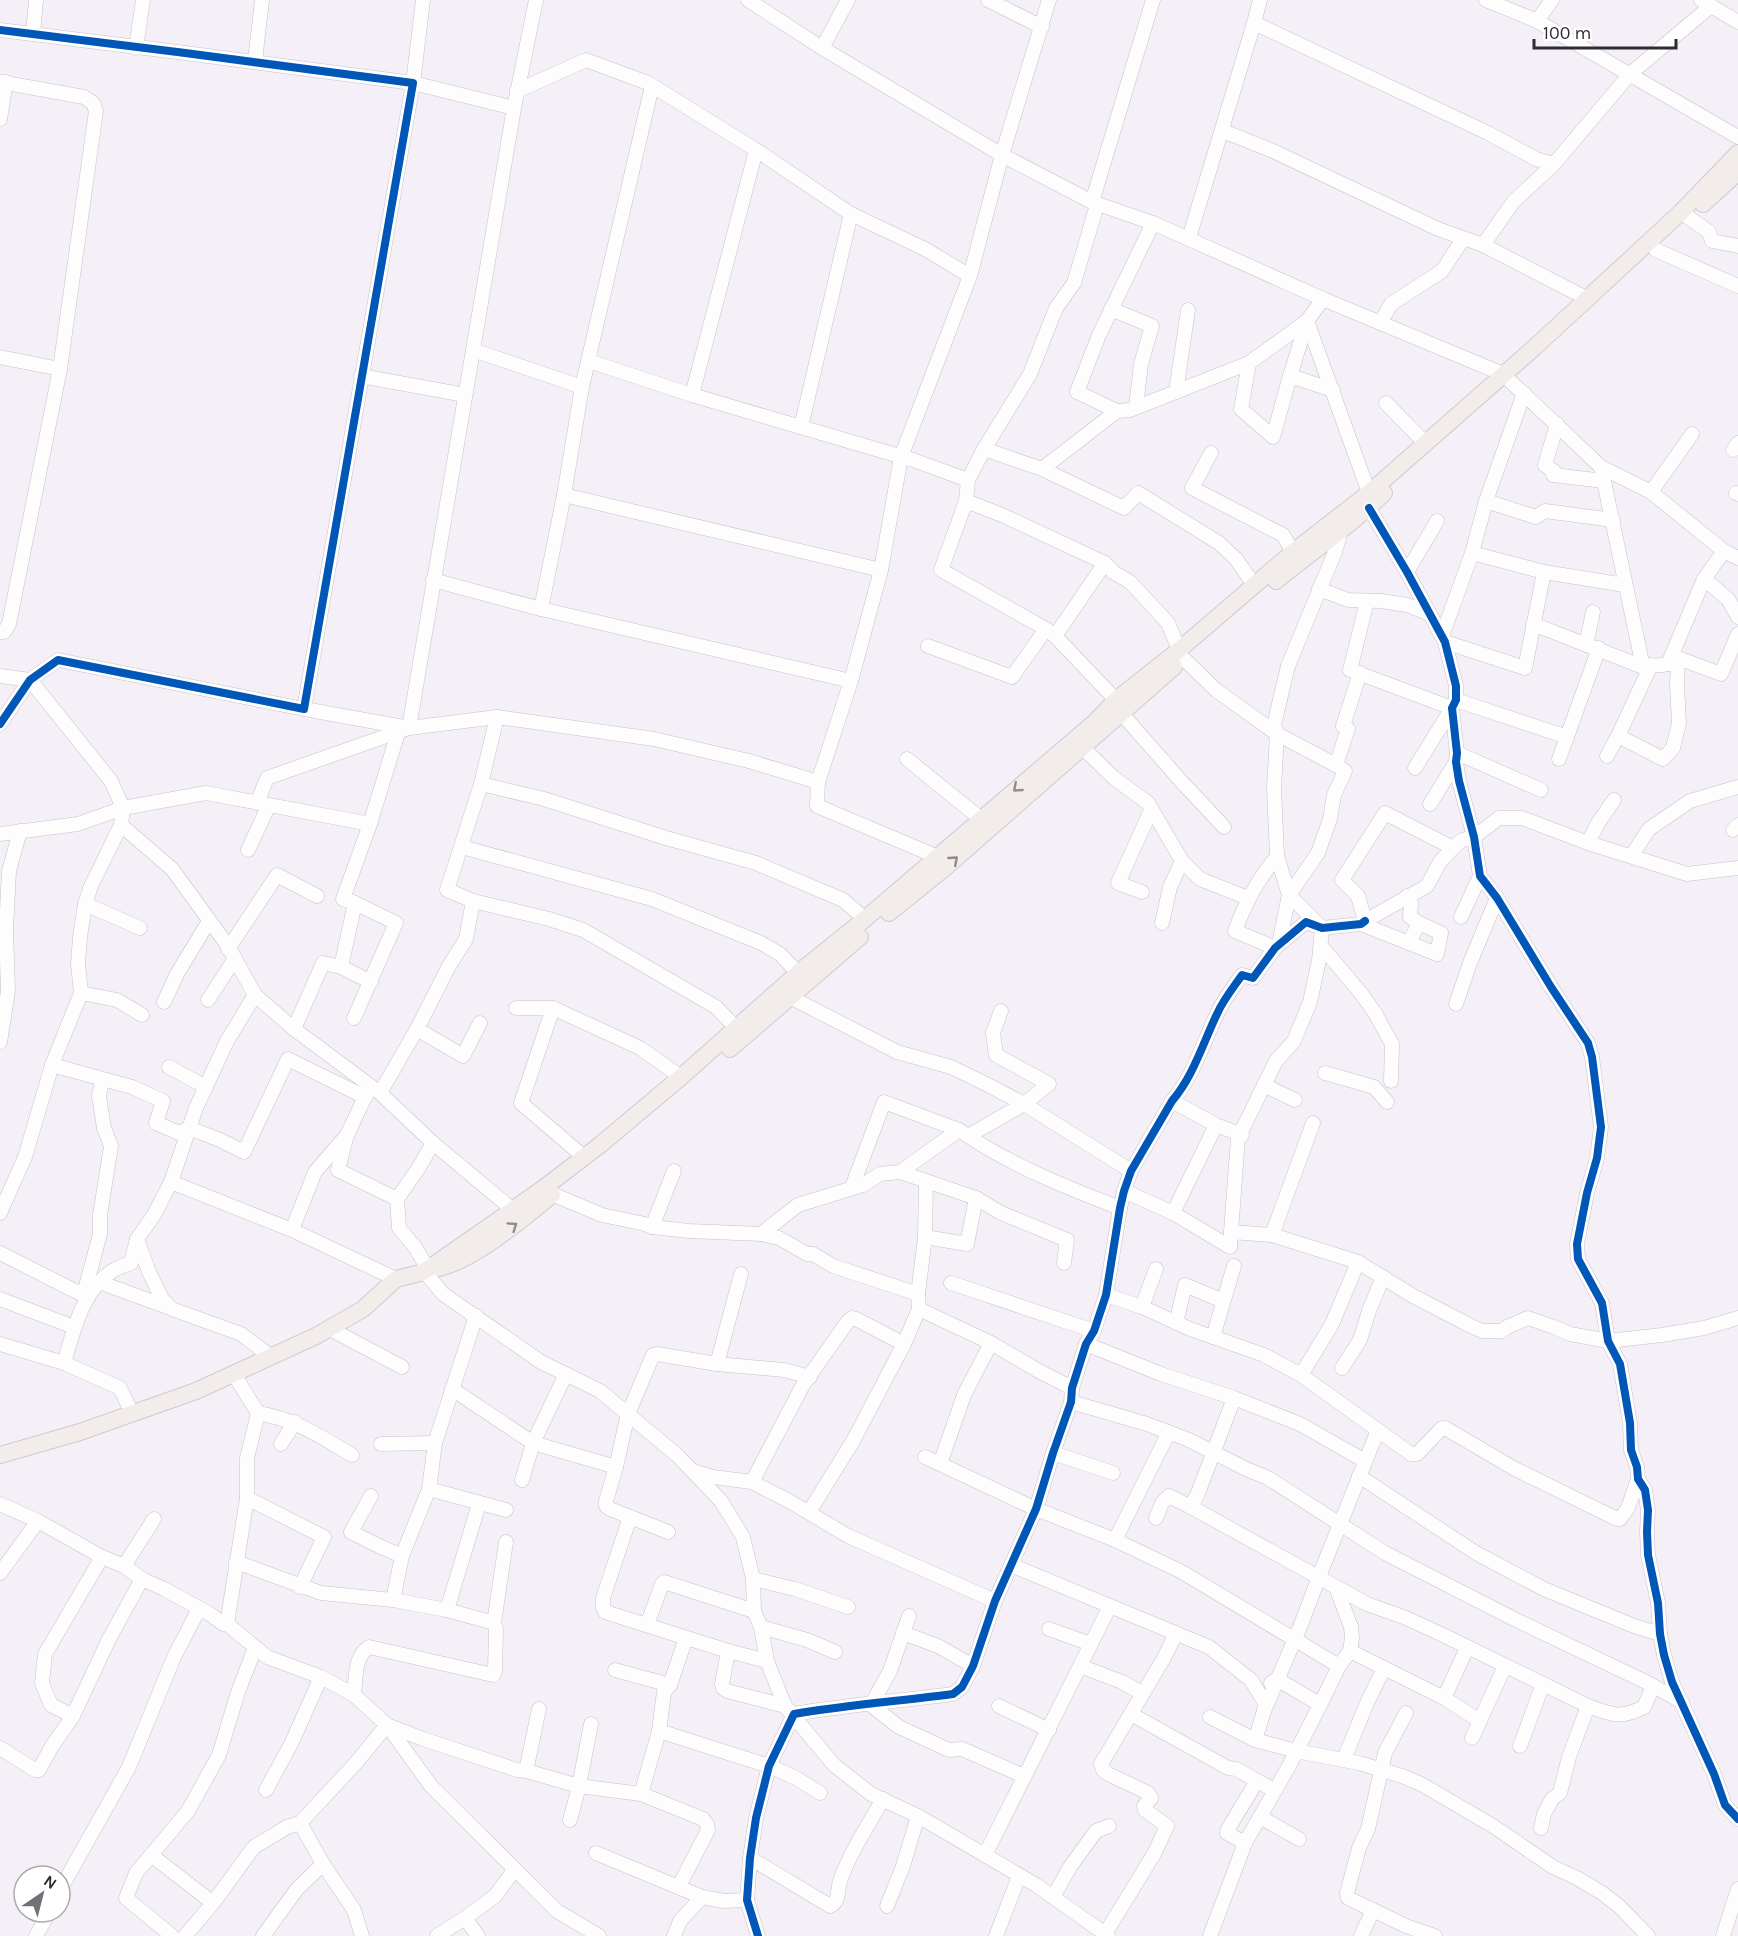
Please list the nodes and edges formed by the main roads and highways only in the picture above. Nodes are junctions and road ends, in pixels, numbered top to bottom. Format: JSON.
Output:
{"nodes":[{"id":1,"x":1738,"y":153,"type":"edge"},
{"id":2,"x":1738,"y":172,"type":"edge"},
{"id":3,"x":1507,"y":377,"type":"junction"},
{"id":4,"x":1369,"y":501,"type":"junction"},
{"id":5,"x":1181,"y":655,"type":"junction"},
{"id":6,"x":1119,"y":707,"type":"junction"},
{"id":7,"x":1048,"y":770,"type":"junction"},
{"id":8,"x":427,"y":1270,"type":"junction"},
{"id":9,"x":0,"y":1455,"type":"edge"},
{"id":10,"x":0,"y":1461,"type":"edge"}],
"edges":[{"from":1,"to":3,"type":"main road"},
{"from":2,"to":3,"type":"main road"},
{"from":3,"to":4,"type":"main road"},
{"from":3,"to":4,"type":"main road"},
{"from":4,"to":5,"type":"main road"},
{"from":4,"to":5,"type":"main road"},
{"from":5,"to":6,"type":"main road"},
{"from":6,"to":7,"type":"main road"},
{"from":6,"to":7,"type":"main road"},
{"from":7,"to":8,"type":"main road","one_way":true},
{"from":8,"to":7,"type":"main road","one_way":true},
{"from":8,"to":9,"type":"main road"},
{"from":8,"to":10,"type":"main road"}]}
